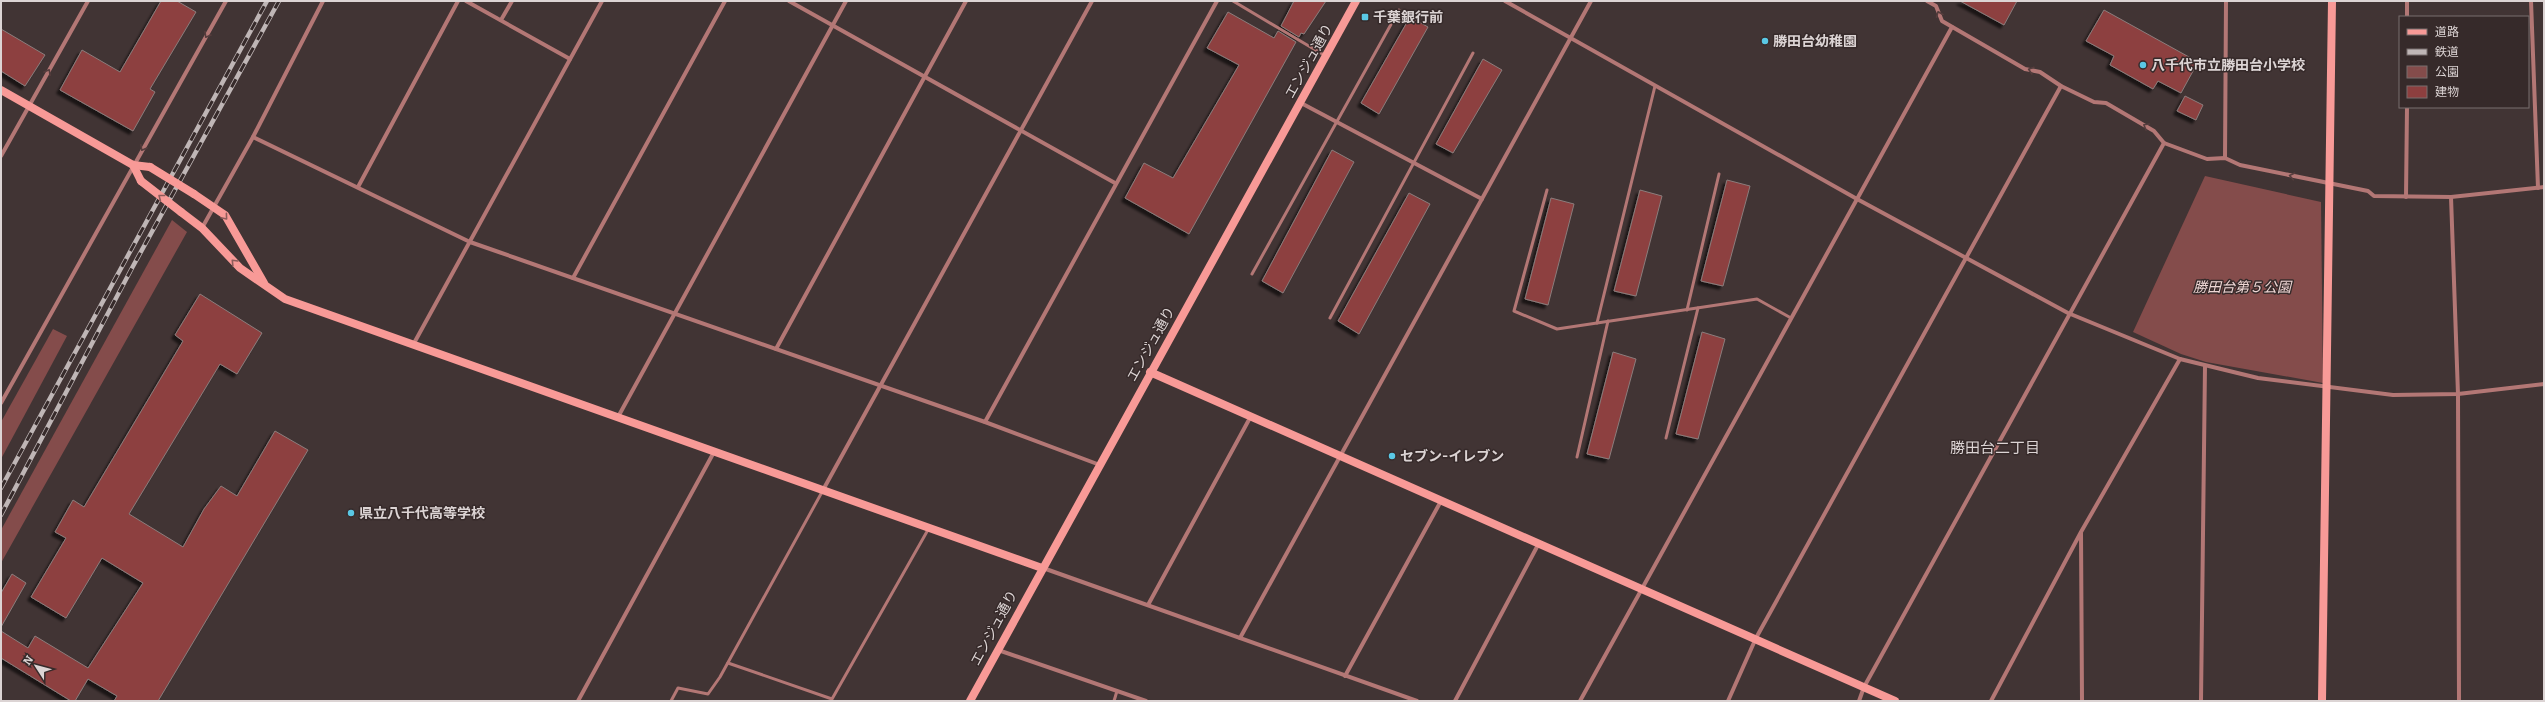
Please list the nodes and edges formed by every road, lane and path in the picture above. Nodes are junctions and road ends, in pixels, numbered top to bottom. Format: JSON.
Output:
{"nodes":[{"id":1,"x":88,"y":1,"type":"edge"},
{"id":2,"x":226,"y":1,"type":"edge"},
{"id":3,"x":323,"y":1,"type":"edge"},
{"id":4,"x":458,"y":1,"type":"edge"},
{"id":5,"x":466,"y":1,"type":"edge"},
{"id":6,"x":512,"y":1,"type":"edge"},
{"id":7,"x":602,"y":1,"type":"edge"},
{"id":8,"x":725,"y":1,"type":"edge"},
{"id":9,"x":789,"y":1,"type":"edge"},
{"id":10,"x":846,"y":1,"type":"edge"},
{"id":11,"x":966,"y":1,"type":"edge"},
{"id":12,"x":1092,"y":1,"type":"edge"},
{"id":13,"x":1217,"y":1,"type":"edge"},
{"id":14,"x":1233,"y":1,"type":"edge"},
{"id":15,"x":1356,"y":1,"type":"edge"},
{"id":16,"x":1505,"y":1,"type":"edge"},
{"id":17,"x":1591,"y":1,"type":"edge"},
{"id":18,"x":1927,"y":1,"type":"edge"},
{"id":19,"x":2226,"y":1,"type":"edge"},
{"id":20,"x":2332,"y":1,"type":"edge"},
{"id":21,"x":2407,"y":1,"type":"edge"},
{"id":22,"x":2531,"y":1,"type":"edge"},
{"id":23,"x":1399,"y":10,"type":"dead end"},
{"id":24,"x":2407,"y":16,"type":"edge"},
{"id":25,"x":501,"y":20,"type":"junction"},
{"id":26,"x":833,"y":26,"type":"junction"},
{"id":27,"x":1952,"y":27,"type":"junction"},
{"id":28,"x":1570,"y":38,"type":"junction"},
{"id":29,"x":1473,"y":53,"type":"dead end"},
{"id":30,"x":1326,"y":57,"type":"junction"},
{"id":31,"x":570,"y":59,"type":"junction"},
{"id":32,"x":925,"y":77,"type":"junction"},
{"id":33,"x":1655,"y":86,"type":"junction"},
{"id":34,"x":2061,"y":86,"type":"junction"},
{"id":35,"x":1,"y":90,"type":"edge"},
{"id":36,"x":1301,"y":103,"type":"junction"},
{"id":37,"x":29,"y":106,"type":"junction"},
{"id":38,"x":2407,"y":108,"type":"edge"},
{"id":39,"x":1336,"y":122,"type":"junction"},
{"id":40,"x":1020,"y":130,"type":"junction"},
{"id":41,"x":253,"y":137,"type":"junction"},
{"id":42,"x":2164,"y":142,"type":"junction"},
{"id":43,"x":1,"y":156,"type":"edge"},
{"id":44,"x":2225,"y":158,"type":"junction"},
{"id":45,"x":1415,"y":164,"type":"junction"},
{"id":46,"x":133,"y":166,"type":"junction"},
{"id":47,"x":1719,"y":174,"type":"dead end"},
{"id":48,"x":1115,"y":183,"type":"junction"},
{"id":49,"x":2330,"y":185,"type":"junction"},
{"id":50,"x":358,"y":187,"type":"junction"},
{"id":51,"x":2544,"y":187,"type":"edge"},
{"id":52,"x":2538,"y":188,"type":"junction"},
{"id":53,"x":1547,"y":190,"type":"dead end"},
{"id":54,"x":2406,"y":197,"type":"junction"},
{"id":55,"x":2451,"y":197,"type":"junction"},
{"id":56,"x":1482,"y":199,"type":"junction"},
{"id":57,"x":1857,"y":199,"type":"junction"},
{"id":58,"x":214,"y":208,"type":"junction"},
{"id":59,"x":202,"y":228,"type":"junction"},
{"id":60,"x":470,"y":242,"type":"junction"},
{"id":61,"x":1966,"y":257,"type":"junction"},
{"id":62,"x":1252,"y":274,"type":"dead end"},
{"id":63,"x":573,"y":278,"type":"junction"},
{"id":64,"x":265,"y":286,"type":"junction"},
{"id":65,"x":1698,"y":308,"type":"junction"},
{"id":66,"x":1687,"y":310,"type":"junction"},
{"id":67,"x":675,"y":313,"type":"junction"},
{"id":68,"x":2068,"y":314,"type":"junction"},
{"id":69,"x":1330,"y":318,"type":"dead end"},
{"id":70,"x":1792,"y":318,"type":"junction"},
{"id":71,"x":1608,"y":321,"type":"junction"},
{"id":72,"x":1597,"y":323,"type":"junction"},
{"id":73,"x":412,"y":345,"type":"junction"},
{"id":74,"x":776,"y":349,"type":"junction"},
{"id":75,"x":2180,"y":359,"type":"junction"},
{"id":76,"x":2205,"y":366,"type":"junction"},
{"id":77,"x":1150,"y":372,"type":"junction"},
{"id":78,"x":2544,"y":384,"type":"edge"},
{"id":79,"x":882,"y":386,"type":"junction"},
{"id":80,"x":2326,"y":388,"type":"junction"},
{"id":81,"x":2458,"y":394,"type":"junction"},
{"id":82,"x":1,"y":403,"type":"edge"},
{"id":83,"x":1252,"y":415,"type":"junction"},
{"id":84,"x":618,"y":417,"type":"junction"},
{"id":85,"x":985,"y":422,"type":"junction"},
{"id":86,"x":1666,"y":438,"type":"dead end"},
{"id":87,"x":714,"y":452,"type":"junction"},
{"id":88,"x":1342,"y":456,"type":"junction"},
{"id":89,"x":1576,"y":457,"type":"dead end"},
{"id":90,"x":1100,"y":465,"type":"junction"},
{"id":91,"x":823,"y":490,"type":"junction"},
{"id":92,"x":1442,"y":499,"type":"junction"},
{"id":93,"x":929,"y":528,"type":"junction"},
{"id":94,"x":2081,"y":532,"type":"junction"},
{"id":95,"x":1539,"y":543,"type":"junction"},
{"id":96,"x":1042,"y":568,"type":"junction"},
{"id":97,"x":1642,"y":589,"type":"junction"},
{"id":98,"x":1148,"y":605,"type":"junction"},
{"id":99,"x":1240,"y":638,"type":"junction"},
{"id":100,"x":1756,"y":638,"type":"junction"},
{"id":101,"x":998,"y":650,"type":"junction"},
{"id":102,"x":728,"y":663,"type":"junction"},
{"id":103,"x":1345,"y":676,"type":"junction"},
{"id":104,"x":1864,"y":687,"type":"junction"},
{"id":105,"x":1117,"y":691,"type":"junction"},
{"id":106,"x":578,"y":701,"type":"edge"},
{"id":107,"x":671,"y":701,"type":"edge"},
{"id":108,"x":970,"y":701,"type":"edge"},
{"id":109,"x":1114,"y":701,"type":"edge"},
{"id":110,"x":1146,"y":701,"type":"edge"},
{"id":111,"x":1417,"y":701,"type":"edge"},
{"id":112,"x":1455,"y":701,"type":"edge"},
{"id":113,"x":1580,"y":701,"type":"edge"},
{"id":114,"x":1728,"y":701,"type":"edge"},
{"id":115,"x":1859,"y":701,"type":"edge"},
{"id":116,"x":1895,"y":701,"type":"edge"},
{"id":117,"x":1991,"y":701,"type":"edge"},
{"id":118,"x":2082,"y":701,"type":"edge"},
{"id":119,"x":2201,"y":701,"type":"edge"},
{"id":120,"x":2322,"y":701,"type":"edge"},
{"id":121,"x":2459,"y":701,"type":"edge"}],
"edges":[{"from":37,"to":1,"type":"street","one_way":true},
{"from":2,"to":46,"type":"street","one_way":true},
{"from":3,"to":41,"type":"street"},
{"from":4,"to":50,"type":"street"},
{"from":5,"to":25,"type":"street"},
{"from":6,"to":25,"type":"street"},
{"from":7,"to":31,"type":"street"},
{"from":8,"to":63,"type":"street"},
{"from":9,"to":26,"type":"street"},
{"from":10,"to":26,"type":"street"},
{"from":11,"to":32,"type":"street"},
{"from":12,"to":40,"type":"street"},
{"from":13,"to":48,"type":"street"},
{"from":14,"to":30,"type":"lane"},
{"from":15,"to":30,"type":"street","name":"エンジュ通り"},
{"from":16,"to":28,"type":"street"},
{"from":17,"to":28,"type":"street"},
{"from":27,"to":18,"type":"street","one_way":true},
{"from":19,"to":44,"type":"street"},
{"from":20,"to":49,"type":"street"},
{"from":21,"to":24,"type":"street"},
{"from":22,"to":52,"type":"street"},
{"from":23,"to":39,"type":"lane"},
{"from":25,"to":31,"type":"street"},
{"from":26,"to":32,"type":"street"},
{"from":26,"to":67,"type":"street"},
{"from":34,"to":27,"type":"street","one_way":true},
{"from":27,"to":57,"type":"street"},
{"from":28,"to":33,"type":"street"},
{"from":28,"to":56,"type":"street"},
{"from":29,"to":45,"type":"lane"},
{"from":30,"to":36,"type":"street","name":"エンジュ通り"},
{"from":31,"to":60,"type":"street"},
{"from":32,"to":40,"type":"street"},
{"from":32,"to":74,"type":"street"},
{"from":33,"to":57,"type":"street"},
{"from":33,"to":72,"type":"lane"},
{"from":42,"to":34,"type":"street","one_way":true},
{"from":34,"to":61,"type":"street"},
{"from":35,"to":37,"type":"street"},
{"from":36,"to":39,"type":"street"},
{"from":36,"to":77,"type":"street","name":"エンジュ通り"},
{"from":37,"to":43,"type":"street"},
{"from":37,"to":46,"type":"street"},
{"from":38,"to":54,"type":"street"},
{"from":39,"to":45,"type":"street"},
{"from":39,"to":62,"type":"lane"},
{"from":40,"to":48,"type":"street"},
{"from":40,"to":79,"type":"street"},
{"from":41,"to":50,"type":"street"},
{"from":41,"to":58,"type":"street"},
{"from":42,"to":44,"type":"street"},
{"from":42,"to":68,"type":"street"},
{"from":49,"to":44,"type":"street","one_way":true},
{"from":45,"to":56,"type":"street"},
{"from":45,"to":69,"type":"lane"},
{"from":46,"to":58,"type":"street","bridge":true},
{"from":59,"to":46,"type":"street","one_way":true,"bridge":true},
{"from":46,"to":82,"type":"street"},
{"from":47,"to":66,"type":"lane"},
{"from":48,"to":85,"type":"street"},
{"from":49,"to":54,"type":"street"},
{"from":49,"to":80,"type":"street"},
{"from":50,"to":60,"type":"street"},
{"from":51,"to":52,"type":"street"},
{"from":52,"to":55,"type":"street"},
{"from":53,"to":72,"type":"lane"},
{"from":54,"to":55,"type":"street"},
{"from":55,"to":81,"type":"street"},
{"from":56,"to":88,"type":"street"},
{"from":57,"to":61,"type":"street"},
{"from":57,"to":70,"type":"street"},
{"from":58,"to":59,"type":"street"},
{"from":58,"to":64,"type":"street","one_way":true},
{"from":64,"to":59,"type":"street","one_way":true},
{"from":60,"to":63,"type":"street"},
{"from":60,"to":73,"type":"street"},
{"from":61,"to":68,"type":"street"},
{"from":61,"to":100,"type":"street"},
{"from":63,"to":67,"type":"street"},
{"from":64,"to":73,"type":"street"},
{"from":65,"to":66,"type":"lane"},
{"from":65,"to":70,"type":"lane"},
{"from":65,"to":86,"type":"lane"},
{"from":66,"to":71,"type":"lane"},
{"from":67,"to":74,"type":"street"},
{"from":67,"to":84,"type":"street"},
{"from":68,"to":75,"type":"street"},
{"from":68,"to":104,"type":"street"},
{"from":70,"to":97,"type":"street"},
{"from":71,"to":72,"type":"lane"},
{"from":71,"to":89,"type":"lane"},
{"from":73,"to":84,"type":"street"},
{"from":74,"to":79,"type":"street"},
{"from":75,"to":76,"type":"street"},
{"from":75,"to":94,"type":"street"},
{"from":76,"to":80,"type":"street"},
{"from":76,"to":119,"type":"street"},
{"from":77,"to":83,"type":"street"},
{"from":77,"to":90,"type":"street","name":"エンジュ通り"},
{"from":78,"to":81,"type":"street"},
{"from":79,"to":85,"type":"street"},
{"from":79,"to":91,"type":"street"},
{"from":80,"to":81,"type":"street"},
{"from":80,"to":120,"type":"street"},
{"from":81,"to":121,"type":"street"},
{"from":83,"to":88,"type":"street"},
{"from":83,"to":98,"type":"street"},
{"from":84,"to":87,"type":"street"},
{"from":85,"to":90,"type":"street"},
{"from":87,"to":91,"type":"street"},
{"from":87,"to":106,"type":"street"},
{"from":88,"to":92,"type":"street"},
{"from":88,"to":99,"type":"street"},
{"from":90,"to":96,"type":"street","name":"エンジュ通り"},
{"from":91,"to":93,"type":"street"},
{"from":91,"to":102,"type":"lane"},
{"from":92,"to":95,"type":"street"},
{"from":92,"to":103,"type":"street"},
{"from":93,"to":96,"type":"street"},
{"from":93,"to":102,"type":"lane"},
{"from":94,"to":117,"type":"street"},
{"from":94,"to":118,"type":"street"},
{"from":95,"to":97,"type":"street"},
{"from":95,"to":112,"type":"street"},
{"from":96,"to":98,"type":"street"},
{"from":96,"to":101,"type":"street","name":"エンジュ通り"},
{"from":97,"to":100,"type":"street"},
{"from":97,"to":113,"type":"street"},
{"from":98,"to":99,"type":"street"},
{"from":99,"to":103,"type":"street"},
{"from":100,"to":104,"type":"street"},
{"from":100,"to":114,"type":"street"},
{"from":101,"to":105,"type":"street"},
{"from":101,"to":108,"type":"street","name":"エンジュ通り"},
{"from":102,"to":107,"type":"lane"},
{"from":103,"to":111,"type":"street"},
{"from":104,"to":115,"type":"street"},
{"from":104,"to":116,"type":"street"},
{"from":105,"to":109,"type":"lane"},
{"from":105,"to":110,"type":"street"}]}
